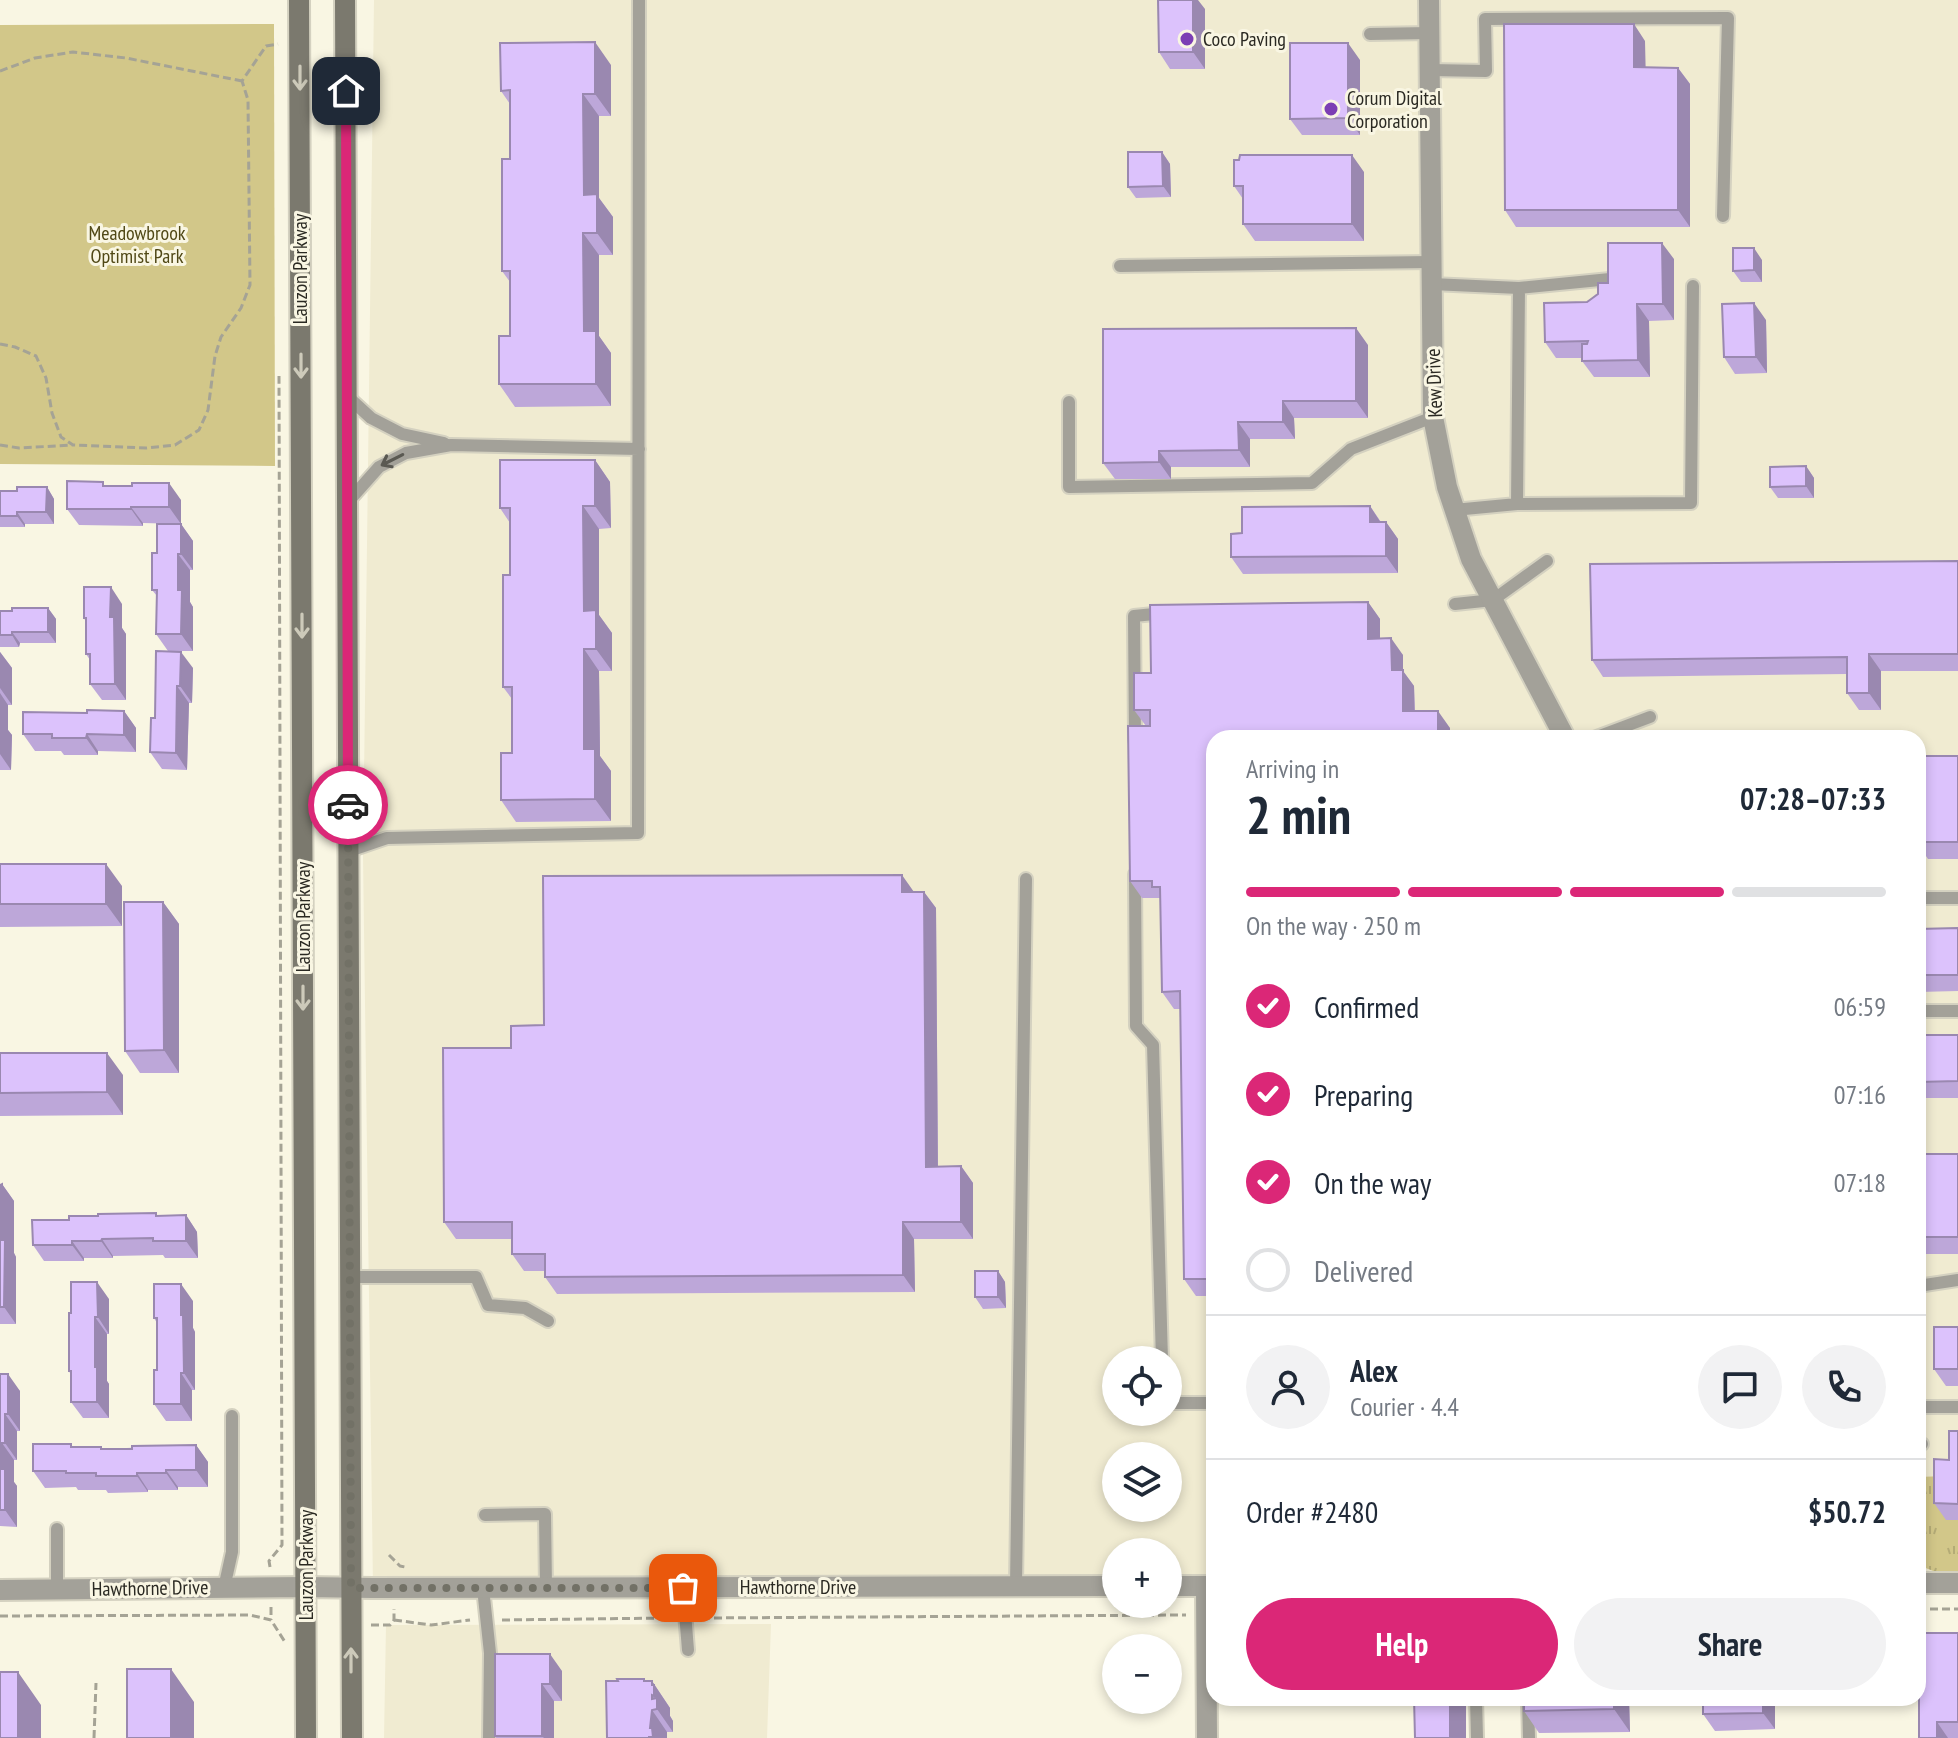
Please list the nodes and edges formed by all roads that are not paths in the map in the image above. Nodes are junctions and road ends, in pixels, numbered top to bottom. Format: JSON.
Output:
{"nodes":[{"id":1,"x":299,"y":0,"type":"edge"},
{"id":2,"x":345,"y":0,"type":"edge"},
{"id":3,"x":639,"y":0,"type":"edge"},
{"id":4,"x":1429,"y":0,"type":"edge"},
{"id":5,"x":1430,"y":33,"type":"junction"},
{"id":6,"x":1370,"y":34,"type":"dead end"},
{"id":7,"x":1430,"y":70,"type":"junction"},
{"id":8,"x":1723,"y":216,"type":"dead end"},
{"id":9,"x":1431,"y":262,"type":"junction"},
{"id":10,"x":1120,"y":266,"type":"dead end"},
{"id":11,"x":1620,"y":278,"type":"edge"},
{"id":12,"x":1432,"y":284,"type":"junction"},
{"id":13,"x":1693,"y":286,"type":"dead end"},
{"id":14,"x":1519,"y":288,"type":"junction"},
{"id":15,"x":347,"y":396,"type":"junction"},
{"id":16,"x":1069,"y":402,"type":"dead end"},
{"id":17,"x":1433,"y":417,"type":"junction"},
{"id":18,"x":451,"y":445,"type":"junction"},
{"id":19,"x":639,"y":449,"type":"junction"},
{"id":20,"x":347,"y":503,"type":"junction"},
{"id":21,"x":1517,"y":504,"type":"junction"},
{"id":22,"x":1454,"y":510,"type":"junction"},
{"id":23,"x":1547,"y":561,"type":"dead end"},
{"id":24,"x":1493,"y":600,"type":"junction"},
{"id":25,"x":1455,"y":604,"type":"dead end"},
{"id":26,"x":1177,"y":611,"type":"edge"},
{"id":27,"x":1650,"y":717,"type":"dead end"},
{"id":28,"x":1561,"y":730,"type":"edge"},
{"id":29,"x":1615,"y":730,"type":"edge"},
{"id":30,"x":1135,"y":758,"type":"edge"},
{"id":31,"x":349,"y":851,"type":"junction"},
{"id":32,"x":1135,"y":869,"type":"edge"},
{"id":33,"x":1026,"y":879,"type":"dead end"},
{"id":34,"x":1926,"y":898,"type":"edge"},
{"id":35,"x":1958,"y":898,"type":"edge"},
{"id":36,"x":1926,"y":1011,"type":"edge"},
{"id":37,"x":1958,"y":1011,"type":"edge"},
{"id":38,"x":350,"y":1277,"type":"junction"},
{"id":39,"x":1958,"y":1280,"type":"edge"},
{"id":40,"x":1926,"y":1285,"type":"edge"},
{"id":41,"x":548,"y":1321,"type":"dead end"},
{"id":42,"x":1162,"y":1346,"type":"edge"},
{"id":43,"x":1182,"y":1403,"type":"edge"},
{"id":44,"x":1206,"y":1403,"type":"edge"},
{"id":45,"x":1926,"y":1407,"type":"edge"},
{"id":46,"x":1958,"y":1407,"type":"edge"},
{"id":47,"x":232,"y":1416,"type":"dead end"},
{"id":48,"x":485,"y":1515,"type":"dead end"},
{"id":49,"x":57,"y":1529,"type":"dead end"},
{"id":50,"x":1926,"y":1583,"type":"edge"},
{"id":51,"x":1958,"y":1583,"type":"edge"},
{"id":52,"x":1016,"y":1586,"type":"junction"},
{"id":53,"x":1102,"y":1586,"type":"edge"},
{"id":54,"x":1182,"y":1586,"type":"edge"},
{"id":55,"x":1206,"y":1586,"type":"edge"},
{"id":56,"x":306,"y":1587,"type":"junction"},
{"id":57,"x":224,"y":1588,"type":"junction"},
{"id":58,"x":351,"y":1588,"type":"junction"},
{"id":59,"x":483,"y":1588,"type":"junction"},
{"id":60,"x":546,"y":1588,"type":"junction"},
{"id":61,"x":683,"y":1588,"type":"junction"},
{"id":62,"x":57,"y":1589,"type":"junction"},
{"id":63,"x":0,"y":1590,"type":"edge"},
{"id":64,"x":688,"y":1650,"type":"dead end"},
{"id":65,"x":1208,"y":1706,"type":"edge"},
{"id":66,"x":1476,"y":1706,"type":"edge"},
{"id":67,"x":1528,"y":1706,"type":"edge"},
{"id":68,"x":306,"y":1738,"type":"edge"},
{"id":69,"x":352,"y":1738,"type":"edge"},
{"id":70,"x":489,"y":1738,"type":"edge"},
{"id":71,"x":1207,"y":1738,"type":"edge"},
{"id":72,"x":1477,"y":1738,"type":"edge"},
{"id":73,"x":1529,"y":1738,"type":"edge"}],
"edges":[{"from":1,"to":56,"type":"main road","name":"Lauzon Parkway","one_way":true},
{"from":2,"to":15,"type":"main road"},
{"from":3,"to":19,"type":"lane"},
{"from":4,"to":5,"type":"street","name":"Kew Drive"},
{"from":5,"to":6,"type":"lane"},
{"from":5,"to":7,"type":"street","name":"Kew Drive"},
{"from":7,"to":8,"type":"lane"},
{"from":7,"to":9,"type":"street","name":"Kew Drive"},
{"from":9,"to":10,"type":"lane"},
{"from":9,"to":12,"type":"street","name":"Kew Drive"},
{"from":11,"to":14,"type":"lane"},
{"from":12,"to":14,"type":"lane"},
{"from":12,"to":17,"type":"street","name":"Kew Drive"},
{"from":13,"to":21,"type":"lane"},
{"from":14,"to":21,"type":"lane"},
{"from":15,"to":18,"type":"lane"},
{"from":15,"to":20,"type":"main road"},
{"from":16,"to":17,"type":"lane"},
{"from":17,"to":22,"type":"street","name":"Kew Drive"},
{"from":18,"to":19,"type":"lane"},
{"from":18,"to":20,"type":"lane","one_way":true},
{"from":19,"to":31,"type":"lane"},
{"from":20,"to":31,"type":"main road"},
{"from":21,"to":22,"type":"lane"},
{"from":22,"to":24,"type":"street","name":"Kew Drive"},
{"from":23,"to":24,"type":"lane"},
{"from":24,"to":25,"type":"lane"},
{"from":24,"to":28,"type":"street","name":"Kew Drive"},
{"from":26,"to":30,"type":"lane"},
{"from":27,"to":29,"type":"lane"},
{"from":31,"to":38,"type":"main road"},
{"from":32,"to":42,"type":"lane"},
{"from":33,"to":52,"type":"lane"},
{"from":34,"to":35,"type":"lane"},
{"from":36,"to":37,"type":"lane"},
{"from":38,"to":41,"type":"lane"},
{"from":38,"to":58,"type":"main road"},
{"from":39,"to":40,"type":"lane"},
{"from":43,"to":44,"type":"lane"},
{"from":45,"to":46,"type":"lane"},
{"from":47,"to":57,"type":"lane"},
{"from":48,"to":60,"type":"lane"},
{"from":49,"to":62,"type":"lane"},
{"from":50,"to":51,"type":"street"},
{"from":52,"to":53,"type":"street","name":"Hawthorne Drive"},
{"from":52,"to":61,"type":"street","name":"Hawthorne Drive"},
{"from":54,"to":55,"type":"street"},
{"from":56,"to":57,"type":"street","name":"Hawthorne Drive"},
{"from":56,"to":58,"type":"street","name":"Hawthorne Drive"},
{"from":56,"to":68,"type":"main road","name":"Lauzon Parkway"},
{"from":57,"to":62,"type":"street","name":"Hawthorne Drive"},
{"from":58,"to":59,"type":"street","name":"Hawthorne Drive"},
{"from":69,"to":58,"type":"main road","one_way":true},
{"from":59,"to":60,"type":"street","name":"Hawthorne Drive"},
{"from":59,"to":70,"type":"lane"},
{"from":60,"to":61,"type":"street","name":"Hawthorne Drive"},
{"from":61,"to":64,"type":"lane"},
{"from":62,"to":63,"type":"street","name":"Hawthorne Drive"},
{"from":65,"to":71,"type":"street"},
{"from":66,"to":72,"type":"lane"},
{"from":67,"to":73,"type":"lane"}]}
